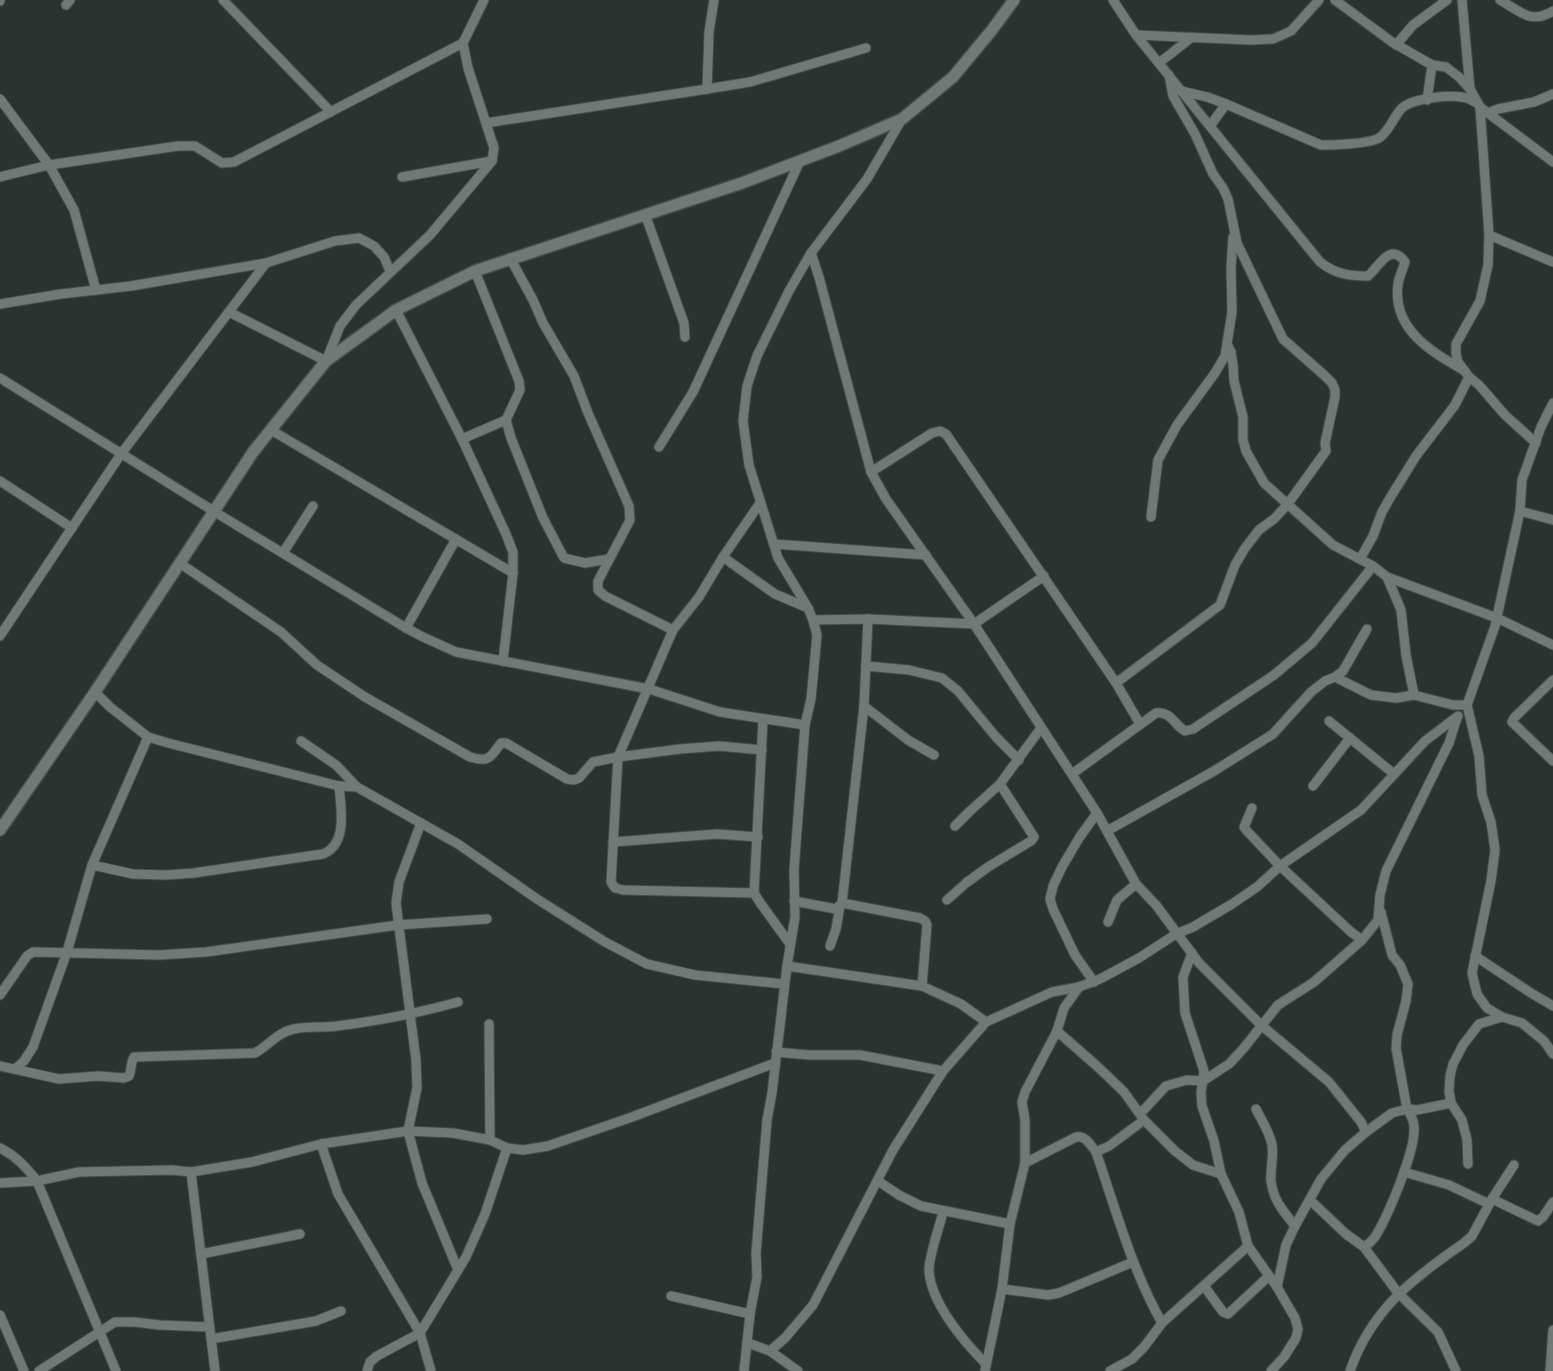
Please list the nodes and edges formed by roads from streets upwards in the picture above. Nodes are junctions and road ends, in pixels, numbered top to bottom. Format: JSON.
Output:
{"nodes":[{"id":1,"x":223,"y":0,"type":"edge"},
{"id":2,"x":484,"y":0,"type":"edge"},
{"id":3,"x":714,"y":0,"type":"edge"},
{"id":4,"x":1014,"y":0,"type":"edge"},
{"id":5,"x":1113,"y":0,"type":"edge"},
{"id":6,"x":1318,"y":0,"type":"edge"},
{"id":7,"x":1336,"y":0,"type":"edge"},
{"id":8,"x":1447,"y":0,"type":"edge"},
{"id":9,"x":1462,"y":0,"type":"edge"},
{"id":10,"x":1500,"y":0,"type":"edge"},
{"id":11,"x":1553,"y":11,"type":"edge"},
{"id":12,"x":1136,"y":35,"type":"junction"},
{"id":13,"x":1192,"y":37,"type":"junction"},
{"id":14,"x":463,"y":43,"type":"junction"},
{"id":15,"x":1396,"y":45,"type":"junction"},
{"id":16,"x":866,"y":48,"type":"dead end"},
{"id":17,"x":1159,"y":63,"type":"junction"},
{"id":18,"x":1432,"y":65,"type":"junction"},
{"id":19,"x":1169,"y":75,"type":"junction"},
{"id":20,"x":707,"y":89,"type":"junction"},
{"id":21,"x":1470,"y":90,"type":"junction"},
{"id":22,"x":1181,"y":91,"type":"junction"},
{"id":23,"x":1553,"y":94,"type":"edge"},
{"id":24,"x":0,"y":99,"type":"edge"},
{"id":25,"x":1427,"y":100,"type":"junction"},
{"id":26,"x":1226,"y":104,"type":"junction"},
{"id":27,"x":1482,"y":108,"type":"junction"},
{"id":28,"x":331,"y":112,"type":"junction"},
{"id":29,"x":902,"y":119,"type":"junction"},
{"id":30,"x":486,"y":123,"type":"junction"},
{"id":31,"x":1210,"y":126,"type":"junction"},
{"id":32,"x":492,"y":161,"type":"junction"},
{"id":33,"x":800,"y":161,"type":"junction"},
{"id":34,"x":1553,"y":162,"type":"edge"},
{"id":35,"x":49,"y":165,"type":"junction"},
{"id":36,"x":0,"y":177,"type":"edge"},
{"id":37,"x":402,"y":177,"type":"dead end"},
{"id":38,"x":645,"y":214,"type":"junction"},
{"id":39,"x":1234,"y":229,"type":"junction"},
{"id":40,"x":1489,"y":235,"type":"junction"},
{"id":41,"x":811,"y":253,"type":"junction"},
{"id":42,"x":510,"y":258,"type":"junction"},
{"id":43,"x":1553,"y":262,"type":"edge"},
{"id":44,"x":266,"y":263,"type":"junction"},
{"id":45,"x":390,"y":271,"type":"junction"},
{"id":46,"x":475,"y":271,"type":"junction"},
{"id":47,"x":96,"y":290,"type":"junction"},
{"id":48,"x":0,"y":304,"type":"edge"},
{"id":49,"x":396,"y":310,"type":"junction"},
{"id":50,"x":229,"y":312,"type":"junction"},
{"id":51,"x":685,"y":337,"type":"dead end"},
{"id":52,"x":1228,"y":346,"type":"junction"},
{"id":53,"x":326,"y":361,"type":"junction"},
{"id":54,"x":1467,"y":374,"type":"junction"},
{"id":55,"x":0,"y":378,"type":"edge"},
{"id":56,"x":1553,"y":403,"type":"edge"},
{"id":57,"x":506,"y":420,"type":"junction"},
{"id":58,"x":271,"y":430,"type":"junction"},
{"id":59,"x":462,"y":439,"type":"junction"},
{"id":60,"x":1536,"y":443,"type":"junction"},
{"id":61,"x":659,"y":447,"type":"dead end"},
{"id":62,"x":121,"y":454,"type":"junction"},
{"id":63,"x":872,"y":472,"type":"junction"},
{"id":64,"x":0,"y":481,"type":"edge"},
{"id":65,"x":760,"y":503,"type":"junction"},
{"id":66,"x":1287,"y":504,"type":"junction"},
{"id":67,"x":313,"y":506,"type":"dead end"},
{"id":68,"x":215,"y":512,"type":"junction"},
{"id":69,"x":1520,"y":512,"type":"junction"},
{"id":70,"x":1151,"y":517,"type":"dead end"},
{"id":71,"x":1553,"y":520,"type":"edge"},
{"id":72,"x":72,"y":528,"type":"junction"},
{"id":73,"x":456,"y":539,"type":"junction"},
{"id":74,"x":774,"y":544,"type":"junction"},
{"id":75,"x":283,"y":553,"type":"junction"},
{"id":76,"x":926,"y":555,"type":"junction"},
{"id":77,"x":723,"y":557,"type":"junction"},
{"id":78,"x":609,"y":559,"type":"junction"},
{"id":79,"x":1360,"y":559,"type":"junction"},
{"id":80,"x":181,"y":564,"type":"junction"},
{"id":81,"x":1373,"y":566,"type":"junction"},
{"id":82,"x":513,"y":573,"type":"junction"},
{"id":83,"x":1044,"y":576,"type":"junction"},
{"id":84,"x":1387,"y":577,"type":"junction"},
{"id":85,"x":808,"y":608,"type":"junction"},
{"id":86,"x":1497,"y":618,"type":"junction"},
{"id":87,"x":868,"y":619,"type":"junction"},
{"id":88,"x":814,"y":620,"type":"junction"},
{"id":89,"x":974,"y":624,"type":"junction"},
{"id":90,"x":406,"y":628,"type":"junction"},
{"id":91,"x":1367,"y":629,"type":"dead end"},
{"id":92,"x":672,"y":630,"type":"junction"},
{"id":93,"x":0,"y":636,"type":"edge"},
{"id":94,"x":1553,"y":645,"type":"edge"},
{"id":95,"x":504,"y":660,"type":"junction"},
{"id":96,"x":866,"y":666,"type":"junction"},
{"id":97,"x":1335,"y":678,"type":"junction"},
{"id":98,"x":1553,"y":680,"type":"edge"},
{"id":99,"x":1116,"y":683,"type":"junction"},
{"id":100,"x":648,"y":689,"type":"junction"},
{"id":101,"x":95,"y":692,"type":"junction"},
{"id":102,"x":1414,"y":694,"type":"junction"},
{"id":103,"x":864,"y":706,"type":"junction"},
{"id":104,"x":1467,"y":708,"type":"junction"},
{"id":105,"x":1458,"y":716,"type":"junction"},
{"id":106,"x":763,"y":720,"type":"junction"},
{"id":107,"x":1329,"y":721,"type":"dead end"},
{"id":108,"x":1140,"y":724,"type":"junction"},
{"id":109,"x":805,"y":725,"type":"junction"},
{"id":110,"x":1041,"y":728,"type":"junction"},
{"id":111,"x":148,"y":737,"type":"junction"},
{"id":112,"x":1350,"y":738,"type":"junction"},
{"id":113,"x":301,"y":740,"type":"dead end"},
{"id":114,"x":762,"y":750,"type":"junction"},
{"id":115,"x":934,"y":755,"type":"dead end"},
{"id":116,"x":618,"y":757,"type":"junction"},
{"id":117,"x":1018,"y":760,"type":"junction"},
{"id":118,"x":1553,"y":761,"type":"edge"},
{"id":119,"x":1072,"y":774,"type":"junction"},
{"id":120,"x":1394,"y":774,"type":"junction"},
{"id":121,"x":1000,"y":784,"type":"junction"},
{"id":122,"x":339,"y":786,"type":"junction"},
{"id":123,"x":1313,"y":786,"type":"dead end"},
{"id":124,"x":357,"y":787,"type":"junction"},
{"id":125,"x":1252,"y":808,"type":"dead end"},
{"id":126,"x":1097,"y":813,"type":"junction"},
{"id":127,"x":421,"y":823,"type":"junction"},
{"id":128,"x":955,"y":826,"type":"dead end"},
{"id":129,"x":0,"y":830,"type":"edge"},
{"id":130,"x":1107,"y":831,"type":"junction"},
{"id":131,"x":758,"y":836,"type":"junction"},
{"id":132,"x":613,"y":842,"type":"junction"},
{"id":133,"x":92,"y":865,"type":"junction"},
{"id":134,"x":1280,"y":866,"type":"junction"},
{"id":135,"x":1136,"y":884,"type":"junction"},
{"id":136,"x":754,"y":893,"type":"junction"},
{"id":137,"x":947,"y":900,"type":"dead end"},
{"id":138,"x":794,"y":901,"type":"junction"},
{"id":139,"x":841,"y":905,"type":"junction"},
{"id":140,"x":1380,"y":910,"type":"junction"},
{"id":141,"x":487,"y":919,"type":"dead end"},
{"id":142,"x":1108,"y":922,"type":"dead end"},
{"id":143,"x":398,"y":925,"type":"junction"},
{"id":144,"x":1176,"y":934,"type":"junction"},
{"id":145,"x":1362,"y":940,"type":"junction"},
{"id":146,"x":790,"y":944,"type":"junction"},
{"id":147,"x":830,"y":946,"type":"dead end"},
{"id":148,"x":67,"y":952,"type":"junction"},
{"id":149,"x":1192,"y":954,"type":"junction"},
{"id":150,"x":1475,"y":956,"type":"junction"},
{"id":151,"x":787,"y":966,"type":"junction"},
{"id":152,"x":1094,"y":982,"type":"junction"},
{"id":153,"x":784,"y":984,"type":"junction"},
{"id":154,"x":922,"y":986,"type":"junction"},
{"id":155,"x":1079,"y":987,"type":"junction"},
{"id":156,"x":0,"y":996,"type":"edge"},
{"id":157,"x":458,"y":1002,"type":"dead end"},
{"id":158,"x":1553,"y":1006,"type":"edge"},
{"id":159,"x":411,"y":1014,"type":"junction"},
{"id":160,"x":1502,"y":1017,"type":"junction"},
{"id":161,"x":986,"y":1022,"type":"junction"},
{"id":162,"x":489,"y":1024,"type":"dead end"},
{"id":163,"x":1261,"y":1025,"type":"junction"},
{"id":164,"x":1057,"y":1031,"type":"junction"},
{"id":165,"x":776,"y":1052,"type":"junction"},
{"id":166,"x":1553,"y":1054,"type":"edge"},
{"id":167,"x":775,"y":1063,"type":"junction"},
{"id":168,"x":0,"y":1066,"type":"edge"},
{"id":169,"x":15,"y":1069,"type":"junction"},
{"id":170,"x":943,"y":1071,"type":"junction"},
{"id":171,"x":1203,"y":1081,"type":"junction"},
{"id":172,"x":1451,"y":1103,"type":"junction"},
{"id":173,"x":1256,"y":1110,"type":"dead end"},
{"id":174,"x":1407,"y":1110,"type":"junction"},
{"id":175,"x":1142,"y":1117,"type":"junction"},
{"id":176,"x":408,"y":1131,"type":"junction"},
{"id":177,"x":1366,"y":1132,"type":"junction"},
{"id":178,"x":490,"y":1140,"type":"junction"},
{"id":179,"x":321,"y":1144,"type":"junction"},
{"id":180,"x":0,"y":1148,"type":"edge"},
{"id":181,"x":507,"y":1148,"type":"junction"},
{"id":182,"x":1096,"y":1152,"type":"junction"},
{"id":183,"x":1025,"y":1163,"type":"junction"},
{"id":184,"x":1468,"y":1164,"type":"dead end"},
{"id":185,"x":1514,"y":1165,"type":"dead end"},
{"id":186,"x":191,"y":1172,"type":"junction"},
{"id":187,"x":1404,"y":1172,"type":"junction"},
{"id":188,"x":1221,"y":1174,"type":"junction"},
{"id":189,"x":37,"y":1181,"type":"junction"},
{"id":190,"x":878,"y":1181,"type":"junction"},
{"id":191,"x":0,"y":1183,"type":"edge"},
{"id":192,"x":1310,"y":1200,"type":"junction"},
{"id":193,"x":1491,"y":1201,"type":"junction"},
{"id":194,"x":1553,"y":1202,"type":"edge"},
{"id":195,"x":943,"y":1212,"type":"junction"},
{"id":196,"x":1010,"y":1224,"type":"junction"},
{"id":197,"x":1295,"y":1226,"type":"junction"},
{"id":198,"x":300,"y":1234,"type":"dead end"},
{"id":199,"x":1248,"y":1246,"type":"junction"},
{"id":200,"x":1364,"y":1247,"type":"junction"},
{"id":201,"x":201,"y":1254,"type":"junction"},
{"id":202,"x":1133,"y":1262,"type":"junction"},
{"id":203,"x":458,"y":1270,"type":"junction"},
{"id":204,"x":1269,"y":1276,"type":"junction"},
{"id":205,"x":1204,"y":1286,"type":"junction"},
{"id":206,"x":1277,"y":1287,"type":"junction"},
{"id":207,"x":1002,"y":1288,"type":"junction"},
{"id":208,"x":1398,"y":1293,"type":"junction"},
{"id":209,"x":671,"y":1296,"type":"dead end"},
{"id":210,"x":341,"y":1312,"type":"dead end"},
{"id":211,"x":750,"y":1314,"type":"junction"},
{"id":212,"x":0,"y":1315,"type":"edge"},
{"id":213,"x":1162,"y":1323,"type":"junction"},
{"id":214,"x":210,"y":1327,"type":"junction"},
{"id":215,"x":1553,"y":1330,"type":"edge"},
{"id":216,"x":99,"y":1331,"type":"junction"},
{"id":217,"x":420,"y":1333,"type":"junction"},
{"id":218,"x":211,"y":1339,"type":"junction"},
{"id":219,"x":748,"y":1343,"type":"junction"},
{"id":220,"x":770,"y":1351,"type":"junction"},
{"id":221,"x":986,"y":1367,"type":"edge"},
{"id":222,"x":24,"y":1371,"type":"edge"},
{"id":223,"x":39,"y":1371,"type":"edge"},
{"id":224,"x":116,"y":1371,"type":"edge"},
{"id":225,"x":215,"y":1371,"type":"edge"},
{"id":226,"x":366,"y":1371,"type":"edge"},
{"id":227,"x":431,"y":1371,"type":"edge"},
{"id":228,"x":744,"y":1371,"type":"edge"},
{"id":229,"x":798,"y":1371,"type":"edge"},
{"id":230,"x":1110,"y":1371,"type":"edge"},
{"id":231,"x":1271,"y":1371,"type":"edge"},
{"id":232,"x":1350,"y":1371,"type":"edge"},
{"id":233,"x":1456,"y":1371,"type":"edge"},
{"id":234,"x":1550,"y":1371,"type":"edge"}],
"edges":[{"from":1,"to":28,"type":"street"},
{"from":2,"to":14,"type":"street"},
{"from":3,"to":20,"type":"street"},
{"from":4,"to":29,"type":"street"},
{"from":5,"to":12,"type":"street"},
{"from":6,"to":13,"type":"street"},
{"from":7,"to":15,"type":"street"},
{"from":8,"to":15,"type":"street"},
{"from":9,"to":21,"type":"street"},
{"from":10,"to":11,"type":"street"},
{"from":12,"to":13,"type":"street"},
{"from":12,"to":17,"type":"street"},
{"from":13,"to":17,"type":"street"},
{"from":14,"to":28,"type":"street"},
{"from":14,"to":30,"type":"street"},
{"from":15,"to":18,"type":"street"},
{"from":16,"to":20,"type":"street"},
{"from":17,"to":19,"type":"street"},
{"from":18,"to":21,"type":"street"},
{"from":18,"to":25,"type":"street"},
{"from":19,"to":22,"type":"street"},
{"from":19,"to":39,"type":"street"},
{"from":20,"to":30,"type":"street"},
{"from":21,"to":27,"type":"street"},
{"from":22,"to":26,"type":"street"},
{"from":22,"to":31,"type":"street"},
{"from":23,"to":27,"type":"street"},
{"from":24,"to":35,"type":"street"},
{"from":25,"to":26,"type":"street"},
{"from":25,"to":27,"type":"street"},
{"from":26,"to":31,"type":"street"},
{"from":27,"to":34,"type":"street"},
{"from":27,"to":40,"type":"street"},
{"from":28,"to":35,"type":"street"},
{"from":29,"to":33,"type":"street"},
{"from":29,"to":41,"type":"street"},
{"from":30,"to":32,"type":"street"},
{"from":31,"to":54,"type":"street"},
{"from":32,"to":37,"type":"street"},
{"from":32,"to":45,"type":"street"},
{"from":33,"to":38,"type":"street"},
{"from":33,"to":61,"type":"street"},
{"from":35,"to":36,"type":"street"},
{"from":35,"to":47,"type":"street"},
{"from":38,"to":42,"type":"street"},
{"from":38,"to":51,"type":"street"},
{"from":39,"to":52,"type":"street"},
{"from":39,"to":66,"type":"street"},
{"from":40,"to":43,"type":"street"},
{"from":40,"to":54,"type":"street"},
{"from":41,"to":63,"type":"street"},
{"from":41,"to":65,"type":"street"},
{"from":42,"to":46,"type":"street"},
{"from":42,"to":78,"type":"street"},
{"from":44,"to":45,"type":"street"},
{"from":44,"to":47,"type":"street"},
{"from":44,"to":50,"type":"street"},
{"from":45,"to":53,"type":"street"},
{"from":46,"to":49,"type":"street"},
{"from":46,"to":57,"type":"street"},
{"from":47,"to":48,"type":"street"},
{"from":49,"to":53,"type":"street"},
{"from":49,"to":59,"type":"street"},
{"from":50,"to":53,"type":"street"},
{"from":50,"to":62,"type":"street"},
{"from":52,"to":66,"type":"street"},
{"from":52,"to":70,"type":"street"},
{"from":53,"to":58,"type":"street"},
{"from":54,"to":60,"type":"street"},
{"from":54,"to":79,"type":"street"},
{"from":55,"to":62,"type":"street"},
{"from":56,"to":60,"type":"street"},
{"from":57,"to":59,"type":"street"},
{"from":57,"to":78,"type":"street"},
{"from":58,"to":68,"type":"street"},
{"from":58,"to":73,"type":"street"},
{"from":59,"to":82,"type":"street"},
{"from":60,"to":69,"type":"street"},
{"from":62,"to":68,"type":"street"},
{"from":62,"to":72,"type":"street"},
{"from":63,"to":76,"type":"street"},
{"from":63,"to":83,"type":"street"},
{"from":64,"to":72,"type":"street"},
{"from":65,"to":74,"type":"street"},
{"from":65,"to":77,"type":"street"},
{"from":66,"to":79,"type":"street"},
{"from":66,"to":99,"type":"street"},
{"from":67,"to":75,"type":"street"},
{"from":68,"to":75,"type":"street"},
{"from":68,"to":80,"type":"street"},
{"from":69,"to":71,"type":"street"},
{"from":69,"to":86,"type":"street"},
{"from":72,"to":93,"type":"street"},
{"from":73,"to":82,"type":"street"},
{"from":73,"to":90,"type":"street"},
{"from":74,"to":76,"type":"street"},
{"from":74,"to":85,"type":"street"},
{"from":75,"to":90,"type":"street"},
{"from":76,"to":89,"type":"street"},
{"from":77,"to":85,"type":"street"},
{"from":77,"to":92,"type":"street"},
{"from":78,"to":92,"type":"street"},
{"from":79,"to":81,"type":"street"},
{"from":80,"to":101,"type":"street"},
{"from":80,"to":116,"type":"street"},
{"from":81,"to":84,"type":"street"},
{"from":81,"to":108,"type":"street"},
{"from":82,"to":95,"type":"street"},
{"from":83,"to":89,"type":"street"},
{"from":83,"to":99,"type":"street"},
{"from":84,"to":86,"type":"street"},
{"from":84,"to":102,"type":"street"},
{"from":85,"to":88,"type":"street"},
{"from":86,"to":94,"type":"street"},
{"from":86,"to":104,"type":"street"},
{"from":87,"to":88,"type":"street"},
{"from":87,"to":89,"type":"street"},
{"from":87,"to":96,"type":"street"},
{"from":88,"to":109,"type":"street"},
{"from":89,"to":110,"type":"street"},
{"from":90,"to":95,"type":"street"},
{"from":91,"to":97,"type":"street"},
{"from":92,"to":100,"type":"street"},
{"from":95,"to":100,"type":"street"},
{"from":96,"to":103,"type":"street"},
{"from":96,"to":117,"type":"street"},
{"from":97,"to":102,"type":"street"},
{"from":97,"to":130,"type":"street"},
{"from":98,"to":118,"type":"street"},
{"from":99,"to":108,"type":"street"},
{"from":100,"to":106,"type":"street"},
{"from":100,"to":116,"type":"street"},
{"from":101,"to":111,"type":"street"},
{"from":101,"to":129,"type":"street"},
{"from":102,"to":104,"type":"street"},
{"from":103,"to":115,"type":"street"},
{"from":103,"to":139,"type":"street"},
{"from":104,"to":105,"type":"street"},
{"from":104,"to":150,"type":"street"},
{"from":105,"to":120,"type":"street"},
{"from":105,"to":140,"type":"street"},
{"from":106,"to":109,"type":"street"},
{"from":106,"to":114,"type":"street"},
{"from":107,"to":112,"type":"street"},
{"from":108,"to":119,"type":"street"},
{"from":109,"to":138,"type":"street"},
{"from":110,"to":117,"type":"street"},
{"from":110,"to":119,"type":"street"},
{"from":111,"to":122,"type":"street"},
{"from":111,"to":133,"type":"street"},
{"from":112,"to":120,"type":"street"},
{"from":112,"to":123,"type":"street"},
{"from":113,"to":124,"type":"street"},
{"from":114,"to":116,"type":"street"},
{"from":114,"to":131,"type":"street"},
{"from":116,"to":132,"type":"street"},
{"from":117,"to":121,"type":"street"},
{"from":119,"to":126,"type":"street"},
{"from":120,"to":134,"type":"street"},
{"from":121,"to":128,"type":"street"},
{"from":121,"to":137,"type":"street"},
{"from":122,"to":124,"type":"street"},
{"from":122,"to":133,"type":"street"},
{"from":124,"to":127,"type":"street"},
{"from":125,"to":134,"type":"street"},
{"from":126,"to":130,"type":"street"},
{"from":126,"to":152,"type":"street"},
{"from":127,"to":143,"type":"street"},
{"from":127,"to":153,"type":"street"},
{"from":130,"to":135,"type":"street"},
{"from":131,"to":132,"type":"street"},
{"from":131,"to":136,"type":"street"},
{"from":132,"to":136,"type":"street"},
{"from":133,"to":148,"type":"street"},
{"from":134,"to":144,"type":"street"},
{"from":134,"to":145,"type":"street"},
{"from":135,"to":142,"type":"street"},
{"from":135,"to":144,"type":"street"},
{"from":136,"to":146,"type":"street"},
{"from":138,"to":139,"type":"street"},
{"from":138,"to":146,"type":"street"},
{"from":139,"to":147,"type":"street"},
{"from":139,"to":154,"type":"street"},
{"from":140,"to":145,"type":"street"},
{"from":140,"to":174,"type":"street"},
{"from":141,"to":143,"type":"street"},
{"from":143,"to":148,"type":"street"},
{"from":143,"to":159,"type":"street"},
{"from":144,"to":149,"type":"street"},
{"from":144,"to":152,"type":"street"},
{"from":145,"to":163,"type":"street"},
{"from":146,"to":151,"type":"street"},
{"from":148,"to":156,"type":"street"},
{"from":148,"to":169,"type":"street"},
{"from":149,"to":163,"type":"street"},
{"from":149,"to":171,"type":"street"},
{"from":150,"to":158,"type":"street"},
{"from":150,"to":160,"type":"street"},
{"from":151,"to":153,"type":"street"},
{"from":151,"to":154,"type":"street"},
{"from":152,"to":155,"type":"street"},
{"from":153,"to":165,"type":"street"},
{"from":154,"to":161,"type":"street"},
{"from":155,"to":161,"type":"street"},
{"from":155,"to":164,"type":"street"},
{"from":157,"to":159,"type":"street"},
{"from":159,"to":169,"type":"street"},
{"from":159,"to":176,"type":"street"},
{"from":160,"to":166,"type":"street"},
{"from":160,"to":172,"type":"street"},
{"from":161,"to":170,"type":"street"},
{"from":162,"to":178,"type":"street"},
{"from":163,"to":171,"type":"street"},
{"from":163,"to":177,"type":"street"},
{"from":164,"to":175,"type":"street"},
{"from":164,"to":183,"type":"street"},
{"from":165,"to":167,"type":"street"},
{"from":165,"to":170,"type":"street"},
{"from":167,"to":181,"type":"street"},
{"from":167,"to":211,"type":"street"},
{"from":168,"to":169,"type":"street"},
{"from":170,"to":190,"type":"street"},
{"from":171,"to":175,"type":"street"},
{"from":171,"to":188,"type":"street"},
{"from":172,"to":174,"type":"street"},
{"from":172,"to":184,"type":"street"},
{"from":173,"to":197,"type":"street"},
{"from":174,"to":177,"type":"street"},
{"from":174,"to":187,"type":"street"},
{"from":175,"to":182,"type":"street"},
{"from":175,"to":188,"type":"street"},
{"from":176,"to":178,"type":"street"},
{"from":176,"to":179,"type":"street"},
{"from":176,"to":203,"type":"street"},
{"from":177,"to":192,"type":"street"},
{"from":178,"to":181,"type":"street"},
{"from":179,"to":186,"type":"street"},
{"from":179,"to":217,"type":"street"},
{"from":180,"to":189,"type":"street"},
{"from":181,"to":203,"type":"street"},
{"from":182,"to":183,"type":"street"},
{"from":182,"to":202,"type":"street"},
{"from":183,"to":196,"type":"street"},
{"from":185,"to":193,"type":"street"},
{"from":186,"to":189,"type":"street"},
{"from":186,"to":201,"type":"street"},
{"from":187,"to":193,"type":"street"},
{"from":187,"to":200,"type":"street"},
{"from":188,"to":199,"type":"street"},
{"from":189,"to":191,"type":"street"},
{"from":189,"to":216,"type":"street"},
{"from":190,"to":195,"type":"street"},
{"from":190,"to":220,"type":"street"},
{"from":192,"to":197,"type":"street"},
{"from":192,"to":200,"type":"street"},
{"from":193,"to":194,"type":"street"},
{"from":193,"to":208,"type":"street"},
{"from":195,"to":196,"type":"street"},
{"from":195,"to":221,"type":"street"},
{"from":196,"to":207,"type":"street"},
{"from":197,"to":206,"type":"street"},
{"from":198,"to":201,"type":"street"},
{"from":199,"to":204,"type":"street"},
{"from":199,"to":205,"type":"street"},
{"from":200,"to":208,"type":"street"},
{"from":201,"to":214,"type":"street"},
{"from":202,"to":207,"type":"street"},
{"from":202,"to":213,"type":"street"},
{"from":203,"to":217,"type":"street"},
{"from":204,"to":205,"type":"street"},
{"from":204,"to":206,"type":"street"},
{"from":205,"to":213,"type":"street"},
{"from":206,"to":231,"type":"street"},
{"from":207,"to":221,"type":"street"},
{"from":208,"to":232,"type":"street"},
{"from":208,"to":233,"type":"street"},
{"from":209,"to":211,"type":"street"},
{"from":210,"to":218,"type":"street"},
{"from":211,"to":219,"type":"street"},
{"from":212,"to":222,"type":"street"},
{"from":213,"to":230,"type":"street"},
{"from":214,"to":216,"type":"street"},
{"from":214,"to":218,"type":"street"},
{"from":215,"to":234,"type":"street"},
{"from":216,"to":223,"type":"street"},
{"from":216,"to":224,"type":"street"},
{"from":217,"to":226,"type":"street"},
{"from":217,"to":227,"type":"street"},
{"from":218,"to":225,"type":"street"},
{"from":219,"to":220,"type":"street"},
{"from":219,"to":228,"type":"street"},
{"from":220,"to":229,"type":"street"}]}
